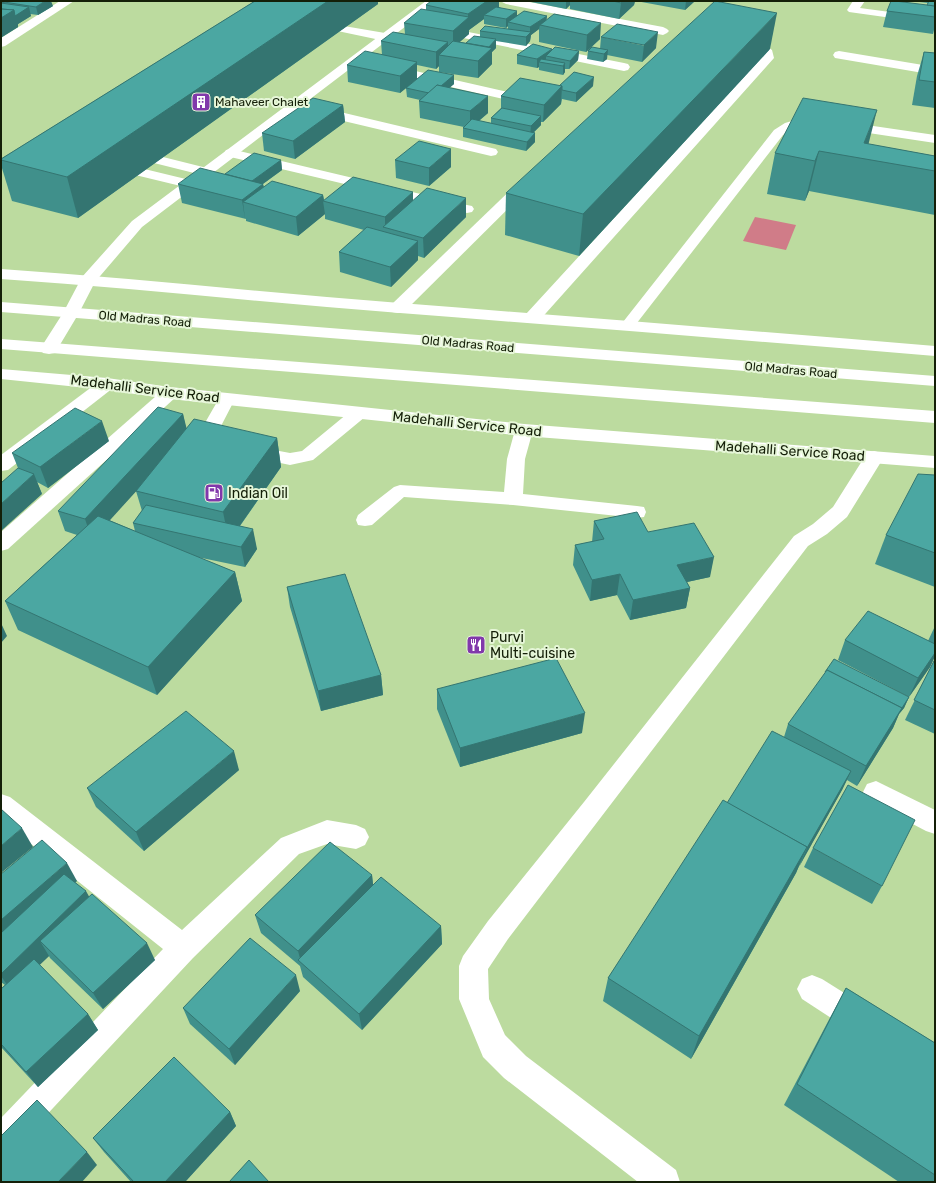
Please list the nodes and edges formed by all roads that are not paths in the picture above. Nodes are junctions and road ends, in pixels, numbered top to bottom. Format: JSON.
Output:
{"nodes":[{"id":1,"x":68,"y":1,"type":"edge"},
{"id":2,"x":433,"y":1,"type":"edge"},
{"id":3,"x":506,"y":1,"type":"edge"},
{"id":4,"x":859,"y":1,"type":"edge"},
{"id":5,"x":346,"y":19,"type":"dead end"},
{"id":6,"x":935,"y":22,"type":"edge"},
{"id":7,"x":400,"y":26,"type":"junction"},
{"id":8,"x":332,"y":27,"type":"dead end"},
{"id":9,"x":663,"y":31,"type":"dead end"},
{"id":10,"x":385,"y":37,"type":"junction"},
{"id":11,"x":729,"y":42,"type":"edge"},
{"id":12,"x":1,"y":43,"type":"edge"},
{"id":13,"x":839,"y":55,"type":"dead end"},
{"id":14,"x":353,"y":61,"type":"junction"},
{"id":15,"x":624,"y":67,"type":"dead end"},
{"id":16,"x":935,"y":71,"type":"edge"},
{"id":17,"x":512,"y":97,"type":"edge"},
{"id":18,"x":295,"y":105,"type":"junction"},
{"id":19,"x":935,"y":139,"type":"edge"},
{"id":20,"x":491,"y":152,"type":"dead end"},
{"id":21,"x":231,"y":153,"type":"junction"},
{"id":22,"x":147,"y":157,"type":"edge"},
{"id":23,"x":132,"y":170,"type":"edge"},
{"id":24,"x":538,"y":171,"type":"edge"},
{"id":25,"x":206,"y":172,"type":"junction"},
{"id":26,"x":190,"y":184,"type":"junction"},
{"id":27,"x":467,"y":209,"type":"dead end"},
{"id":28,"x":1,"y":274,"type":"edge"},
{"id":29,"x":88,"y":280,"type":"junction"},
{"id":30,"x":1,"y":307,"type":"edge"},
{"id":31,"x":398,"y":308,"type":"junction"},
{"id":32,"x":71,"y":313,"type":"junction"},
{"id":33,"x":532,"y":318,"type":"junction"},
{"id":34,"x":628,"y":325,"type":"junction"},
{"id":35,"x":1,"y":344,"type":"edge"},
{"id":36,"x":49,"y":348,"type":"junction"},
{"id":37,"x":935,"y":350,"type":"edge"},
{"id":38,"x":1,"y":374,"type":"edge"},
{"id":39,"x":935,"y":381,"type":"edge"},
{"id":40,"x":108,"y":384,"type":"junction"},
{"id":41,"x":170,"y":393,"type":"junction"},
{"id":42,"x":227,"y":399,"type":"junction"},
{"id":43,"x":359,"y":413,"type":"junction"},
{"id":44,"x":935,"y":417,"type":"edge"},
{"id":45,"x":524,"y":430,"type":"junction"},
{"id":46,"x":874,"y":457,"type":"junction"},
{"id":47,"x":935,"y":462,"type":"edge"},
{"id":48,"x":1,"y":465,"type":"edge"},
{"id":49,"x":513,"y":499,"type":"junction"},
{"id":50,"x":637,"y":512,"type":"edge"},
{"id":51,"x":365,"y":520,"type":"dead end"},
{"id":52,"x":1,"y":544,"type":"edge"},
{"id":53,"x":876,"y":792,"type":"dead end"},
{"id":54,"x":1,"y":805,"type":"edge"},
{"id":55,"x":935,"y":823,"type":"edge"},
{"id":56,"x":356,"y":838,"type":"dead end"},
{"id":57,"x":183,"y":948,"type":"junction"},
{"id":58,"x":812,"y":989,"type":"dead end"},
{"id":59,"x":883,"y":1035,"type":"edge"},
{"id":60,"x":1,"y":1141,"type":"edge"},
{"id":61,"x":664,"y":1182,"type":"edge"}],
"edges":[{"from":1,"to":12,"type":"main road"},
{"from":2,"to":7,"type":"main road"},
{"from":3,"to":9,"type":"main road"},
{"from":4,"to":6,"type":"main road"},
{"from":5,"to":7,"type":"main road"},
{"from":7,"to":10,"type":"main road"},
{"from":7,"to":15,"type":"main road"},
{"from":8,"to":10,"type":"main road"},
{"from":10,"to":14,"type":"main road"},
{"from":11,"to":33,"type":"main road"},
{"from":13,"to":16,"type":"main road"},
{"from":14,"to":17,"type":"main road"},
{"from":14,"to":18,"type":"main road"},
{"from":18,"to":20,"type":"main road"},
{"from":18,"to":21,"type":"main road"},
{"from":19,"to":34,"type":"lane"},
{"from":21,"to":25,"type":"main road"},
{"from":21,"to":27,"type":"main road"},
{"from":22,"to":25,"type":"main road"},
{"from":23,"to":26,"type":"main road"},
{"from":24,"to":31,"type":"main road"},
{"from":25,"to":26,"type":"main road"},
{"from":26,"to":29,"type":"main road"},
{"from":28,"to":29,"type":"main road"},
{"from":29,"to":31,"type":"main road"},
{"from":29,"to":32,"type":"main road"},
{"from":30,"to":32,"type":"main road","name":"Old Madras Road"},
{"from":31,"to":33,"type":"main road"},
{"from":32,"to":36,"type":"main road"},
{"from":32,"to":39,"type":"main road","name":"Old Madras Road"},
{"from":33,"to":34,"type":"main road"},
{"from":34,"to":37,"type":"main road"},
{"from":35,"to":36,"type":"main road"},
{"from":36,"to":44,"type":"main road"},
{"from":38,"to":40,"type":"main road","name":"Madehalli Service Road"},
{"from":40,"to":41,"type":"main road","name":"Madehalli Service Road"},
{"from":40,"to":48,"type":"main road"},
{"from":41,"to":42,"type":"main road","name":"Madehalli Service Road"},
{"from":41,"to":52,"type":"main road"},
{"from":42,"to":43,"type":"main road","name":"Madehalli Service Road"},
{"from":42,"to":43,"type":"lane"},
{"from":43,"to":45,"type":"main road","name":"Madehalli Service Road"},
{"from":45,"to":46,"type":"main road","name":"Madehalli Service Road"},
{"from":45,"to":49,"type":"lane"},
{"from":46,"to":47,"type":"main road","name":"Madehalli Service Road"},
{"from":46,"to":61,"type":"main road"},
{"from":49,"to":50,"type":"lane"},
{"from":49,"to":51,"type":"lane"},
{"from":53,"to":55,"type":"main road"},
{"from":54,"to":57,"type":"main road"},
{"from":56,"to":57,"type":"main road"},
{"from":57,"to":60,"type":"main road"},
{"from":58,"to":59,"type":"main road"}]}
